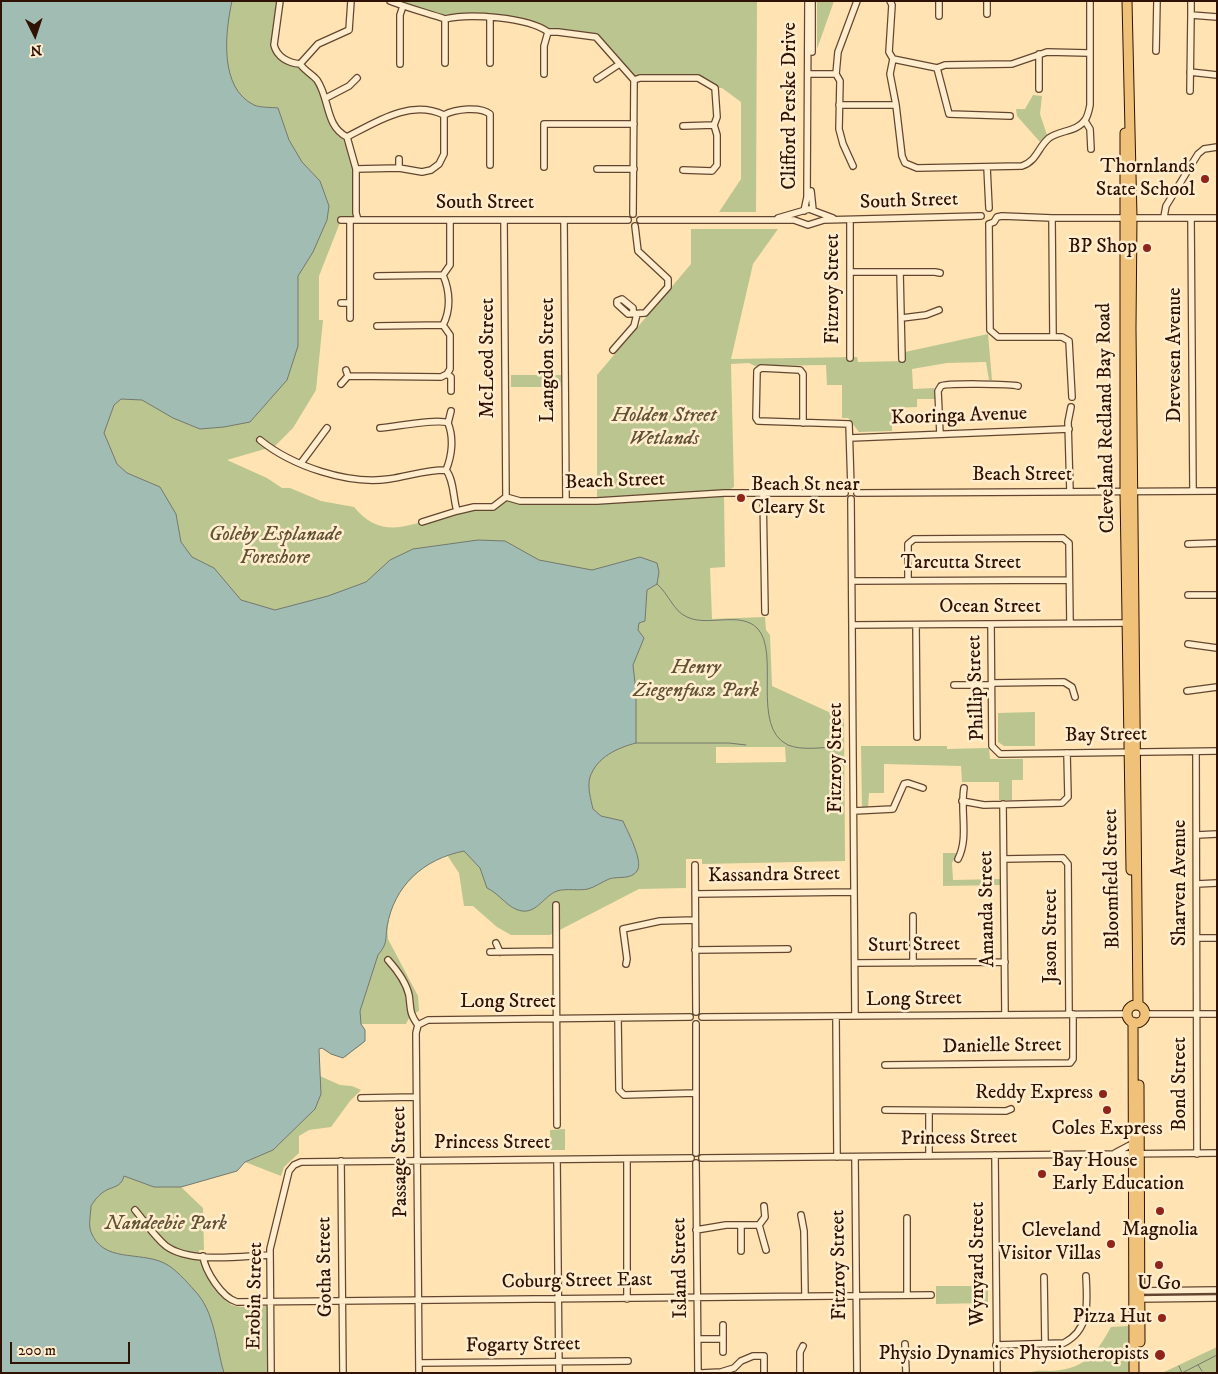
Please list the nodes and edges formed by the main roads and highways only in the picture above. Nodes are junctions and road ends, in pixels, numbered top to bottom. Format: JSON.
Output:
{"nodes":[{"id":1,"x":1127,"y":1,"type":"edge"},
{"id":2,"x":1129,"y":492,"type":"junction"},
{"id":3,"x":1132,"y":752,"type":"junction"},
{"id":4,"x":1135,"y":1005,"type":"junction"},
{"id":5,"x":1135,"y":1022,"type":"junction"},
{"id":6,"x":1135,"y":1154,"type":"junction"},
{"id":7,"x":1136,"y":1295,"type":"junction"},
{"id":8,"x":1134,"y":1373,"type":"edge"},
{"id":9,"x":1140,"y":1373,"type":"edge"}],
"edges":[{"from":1,"to":2,"type":"highway","name":"Cleveland Redland Bay Road"},
{"from":2,"to":3,"type":"highway","name":"Cleveland Redland Bay Road"},
{"from":2,"to":3,"type":"highway","name":"Cleveland Redland Bay Road"},
{"from":3,"to":4,"type":"highway","name":"Bloomfield Street"},
{"from":4,"to":5,"type":"highway"},
{"from":4,"to":5,"type":"highway"},
{"from":5,"to":6,"type":"highway"},
{"from":5,"to":6,"type":"highway"},
{"from":6,"to":7,"type":"highway"},
{"from":7,"to":8,"type":"highway"},
{"from":7,"to":9,"type":"highway"}]}
